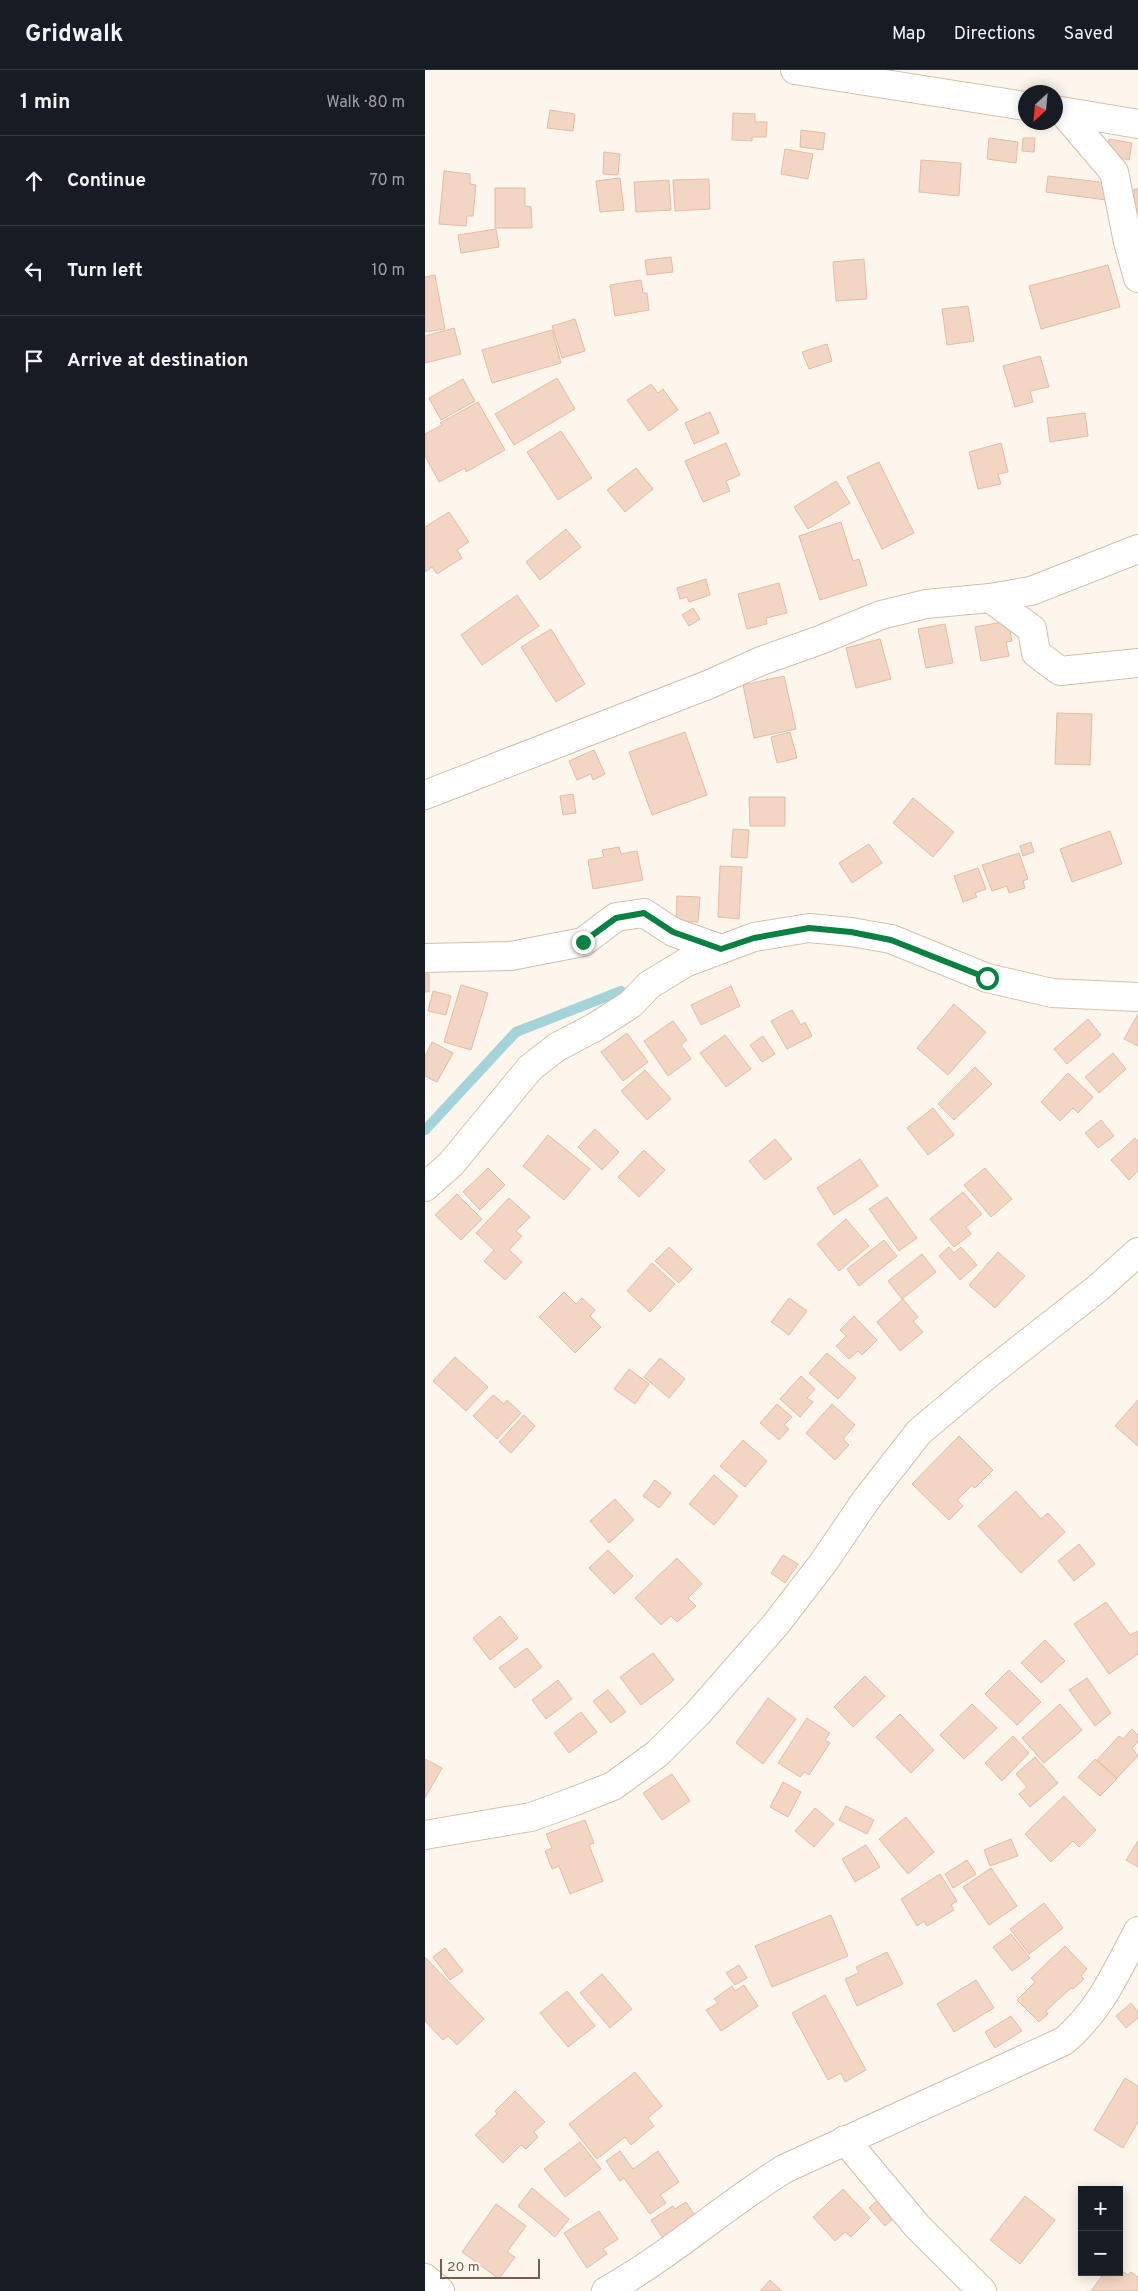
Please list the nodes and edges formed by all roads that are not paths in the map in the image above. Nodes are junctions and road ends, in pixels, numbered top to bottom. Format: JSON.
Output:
{"nodes":[{"id":1,"x":795,"y":70,"type":"edge"},
{"id":2,"x":1018,"y":105,"type":"edge"},
{"id":3,"x":1063,"y":112,"type":"edge"},
{"id":4,"x":1063,"y":115,"type":"edge"},
{"id":5,"x":1138,"y":124,"type":"edge"},
{"id":6,"x":1138,"y":278,"type":"edge"},
{"id":7,"x":1138,"y":549,"type":"edge"},
{"id":8,"x":990,"y":598,"type":"junction"},
{"id":9,"x":1138,"y":663,"type":"edge"},
{"id":10,"x":425,"y":795,"type":"edge"},
{"id":11,"x":721,"y":949,"type":"junction"},
{"id":12,"x":425,"y":958,"type":"edge"},
{"id":13,"x":1138,"y":997,"type":"edge"},
{"id":14,"x":425,"y":1187,"type":"edge"},
{"id":15,"x":1138,"y":1252,"type":"edge"},
{"id":16,"x":425,"y":1835,"type":"edge"},
{"id":17,"x":1138,"y":1931,"type":"edge"},
{"id":18,"x":845,"y":2140,"type":"junction"},
{"id":19,"x":425,"y":2278,"type":"edge"},
{"id":20,"x":440,"y":2291,"type":"edge"},
{"id":21,"x":606,"y":2291,"type":"edge"},
{"id":22,"x":982,"y":2291,"type":"edge"}],
"edges":[{"from":1,"to":2,"type":"street"},
{"from":3,"to":5,"type":"street"},
{"from":4,"to":6,"type":"street"},
{"from":7,"to":8,"type":"street"},
{"from":8,"to":9,"type":"street"},
{"from":8,"to":10,"type":"street"},
{"from":11,"to":12,"type":"street"},
{"from":11,"to":13,"type":"street"},
{"from":11,"to":14,"type":"street"},
{"from":15,"to":16,"type":"street"},
{"from":17,"to":18,"type":"street"},
{"from":18,"to":21,"type":"street"},
{"from":18,"to":22,"type":"street"},
{"from":19,"to":20,"type":"street"}]}
